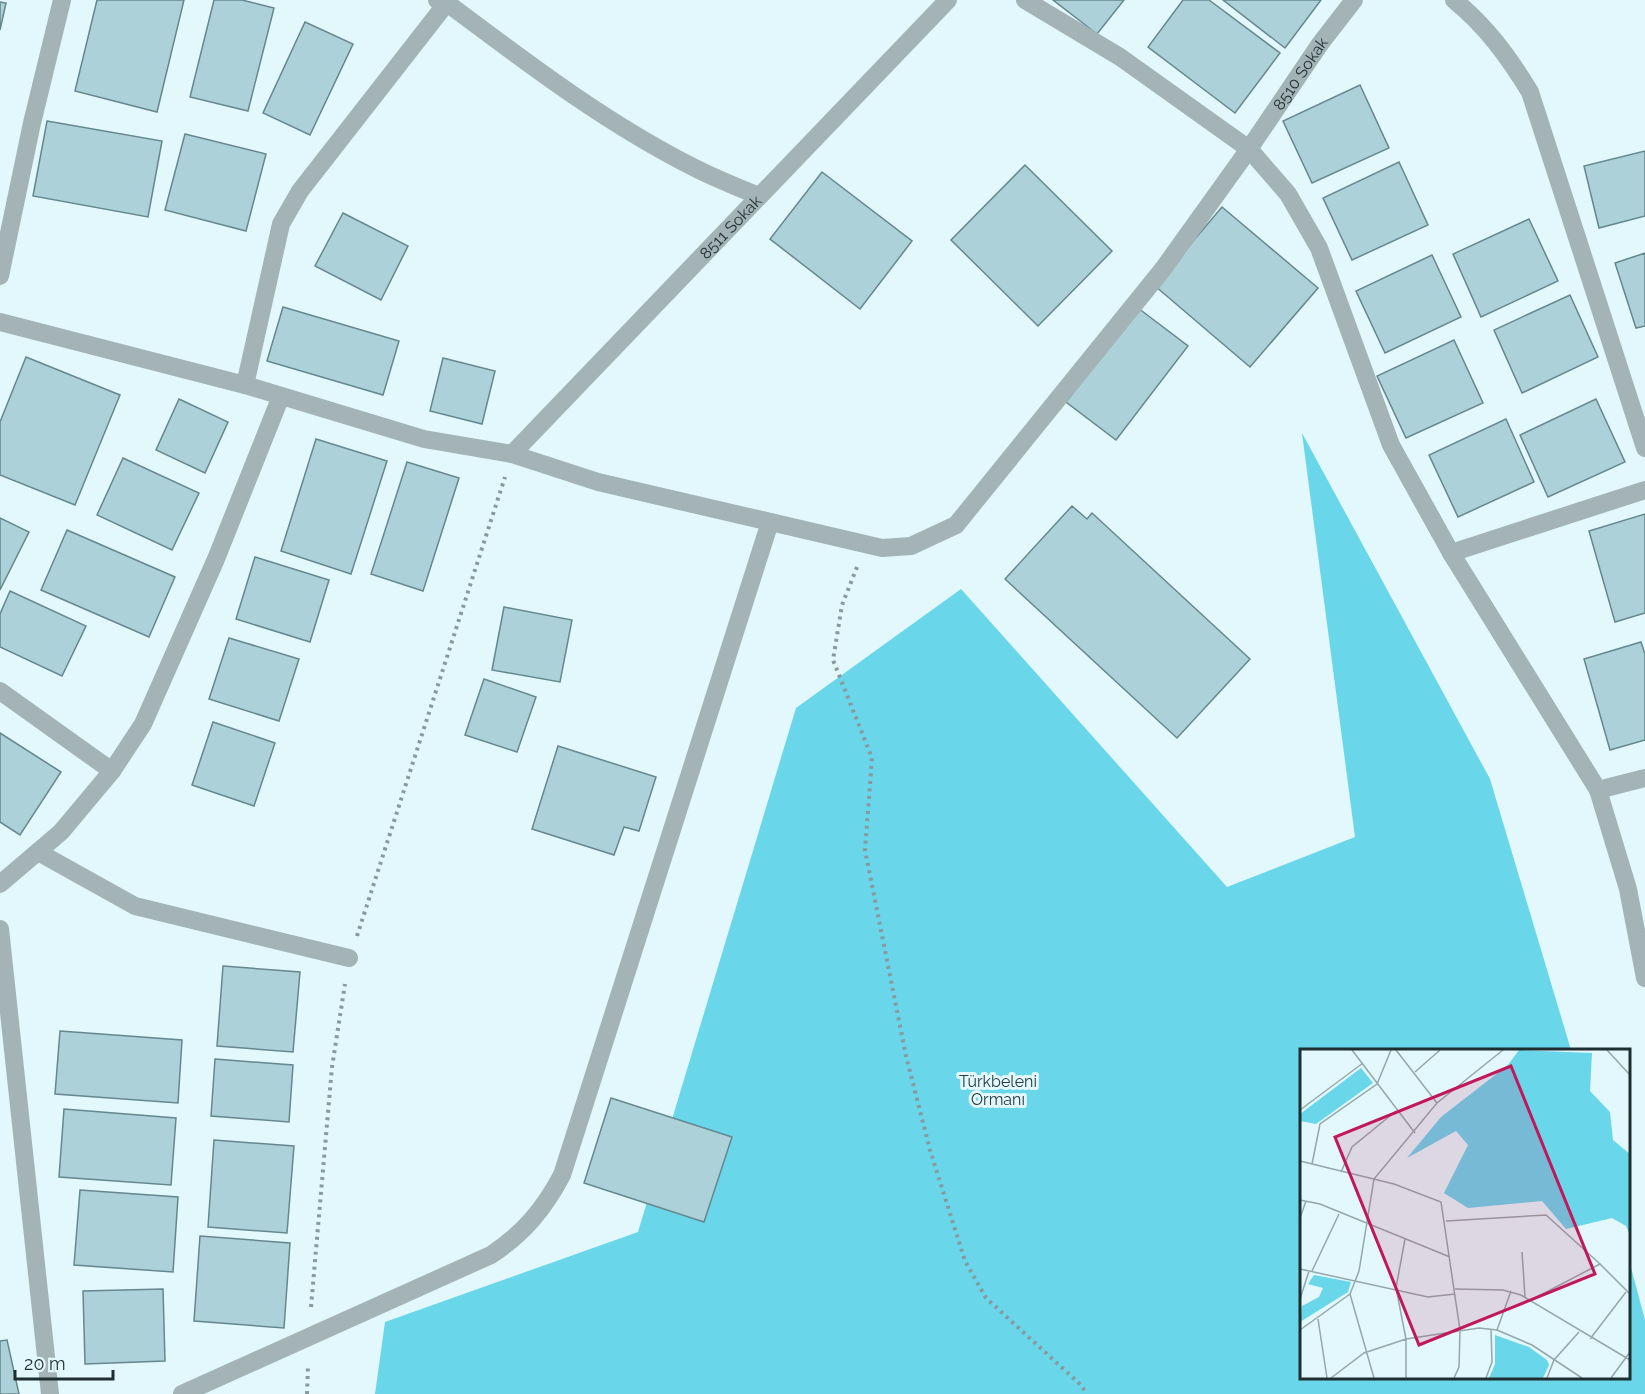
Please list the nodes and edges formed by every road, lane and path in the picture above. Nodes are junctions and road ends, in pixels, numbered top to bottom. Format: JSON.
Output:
{"nodes":[{"id":1,"x":62,"y":0,"type":"edge"},
{"id":2,"x":948,"y":0,"type":"edge"},
{"id":3,"x":1025,"y":0,"type":"edge"},
{"id":4,"x":1354,"y":0,"type":"edge"},
{"id":5,"x":1454,"y":0,"type":"edge"},
{"id":6,"x":444,"y":1,"type":"edge"},
{"id":7,"x":1250,"y":149,"type":"junction"},
{"id":8,"x":759,"y":196,"type":"junction"},
{"id":9,"x":0,"y":276,"type":"edge"},
{"id":10,"x":0,"y":322,"type":"edge"},
{"id":11,"x":245,"y":385,"type":"junction"},
{"id":12,"x":280,"y":396,"type":"junction"},
{"id":13,"x":1645,"y":448,"type":"edge"},
{"id":14,"x":512,"y":454,"type":"junction"},
{"id":15,"x":1645,"y":490,"type":"edge"},
{"id":16,"x":770,"y":522,"type":"junction"},
{"id":17,"x":867,"y":545,"type":"junction"},
{"id":18,"x":1451,"y":553,"type":"junction"},
{"id":19,"x":0,"y":691,"type":"edge"},
{"id":20,"x":112,"y":771,"type":"junction"},
{"id":21,"x":1645,"y":778,"type":"edge"},
{"id":22,"x":1598,"y":790,"type":"junction"},
{"id":23,"x":38,"y":852,"type":"junction"},
{"id":24,"x":0,"y":884,"type":"edge"},
{"id":25,"x":0,"y":929,"type":"edge"},
{"id":26,"x":349,"y":958,"type":"junction"},
{"id":27,"x":1645,"y":978,"type":"edge"},
{"id":28,"x":308,"y":1337,"type":"junction"},
{"id":29,"x":50,"y":1394,"type":"edge"},
{"id":30,"x":182,"y":1394,"type":"edge"},
{"id":31,"x":307,"y":1394,"type":"edge"},
{"id":32,"x":1086,"y":1394,"type":"edge"}],
"edges":[{"from":1,"to":9,"type":"street"},
{"from":2,"to":8,"type":"street","name":"8511 Sokak"},
{"from":3,"to":7,"type":"street"},
{"from":4,"to":7,"type":"street","name":"8510 Sokak"},
{"from":5,"to":13,"type":"street"},
{"from":6,"to":8,"type":"street"},
{"from":6,"to":11,"type":"street"},
{"from":7,"to":17,"type":"street","name":"8510 Sokak"},
{"from":7,"to":18,"type":"street"},
{"from":8,"to":14,"type":"street","name":"8511 Sokak"},
{"from":10,"to":11,"type":"street","name":"8510 Sokak"},
{"from":11,"to":12,"type":"street","name":"8510 Sokak"},
{"from":12,"to":14,"type":"street","name":"8510 Sokak"},
{"from":12,"to":20,"type":"street"},
{"from":14,"to":16,"type":"street","name":"8510 Sokak"},
{"from":14,"to":26,"type":"path"},
{"from":15,"to":18,"type":"street"},
{"from":16,"to":17,"type":"street","name":"8510 Sokak"},
{"from":16,"to":28,"type":"street"},
{"from":17,"to":32,"type":"path"},
{"from":18,"to":22,"type":"street"},
{"from":19,"to":20,"type":"street"},
{"from":20,"to":23,"type":"street"},
{"from":21,"to":22,"type":"street"},
{"from":22,"to":27,"type":"street"},
{"from":23,"to":24,"type":"street"},
{"from":23,"to":26,"type":"street"},
{"from":25,"to":29,"type":"street"},
{"from":26,"to":28,"type":"path"},
{"from":28,"to":30,"type":"street"},
{"from":28,"to":31,"type":"path"}]}
